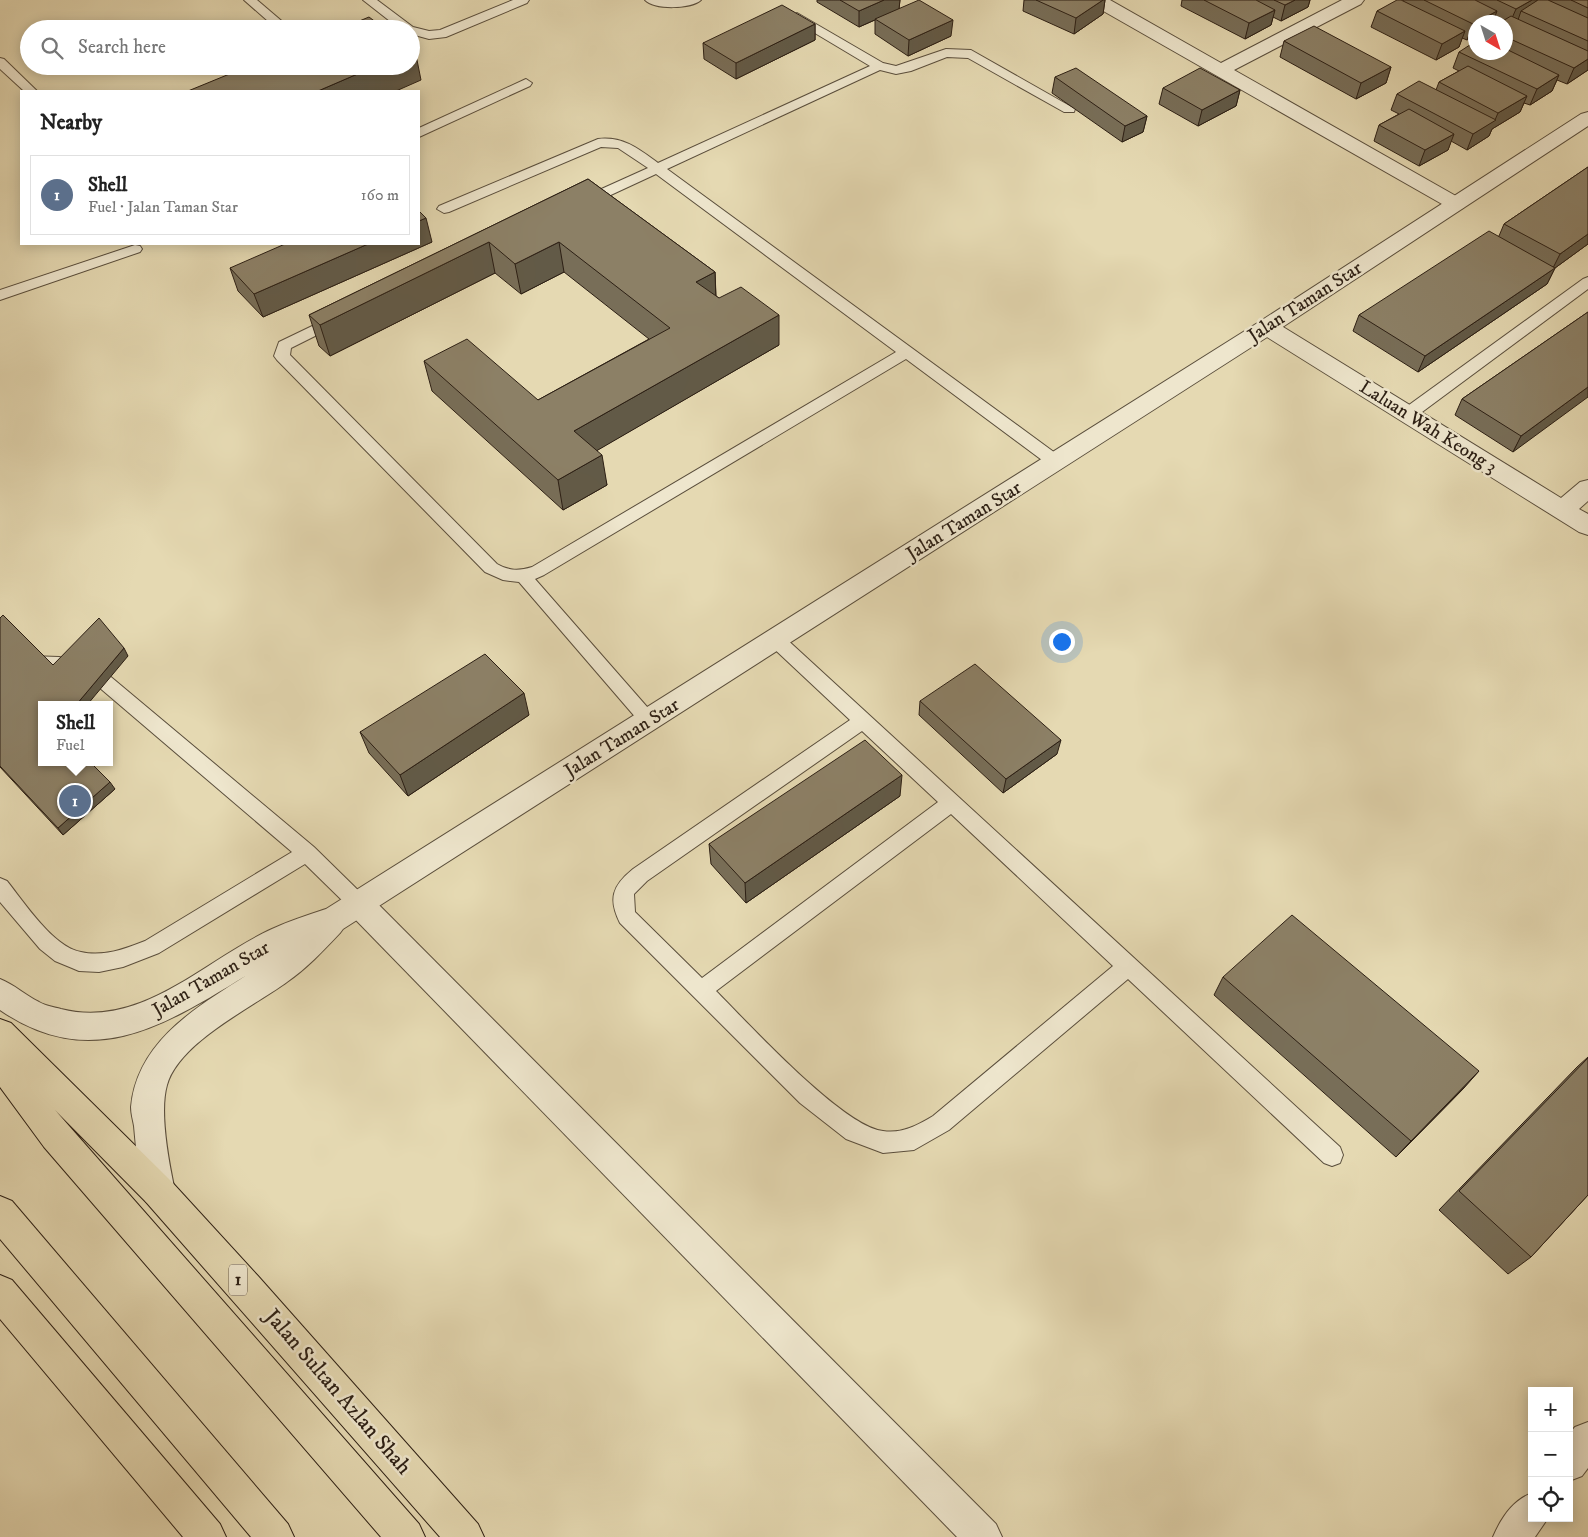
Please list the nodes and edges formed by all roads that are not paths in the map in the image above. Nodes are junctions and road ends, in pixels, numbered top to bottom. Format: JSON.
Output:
{"nodes":[{"id":1,"x":250,"y":0,"type":"edge"},
{"id":2,"x":369,"y":0,"type":"edge"},
{"id":3,"x":523,"y":0,"type":"edge"},
{"id":4,"x":651,"y":0,"type":"edge"},
{"id":5,"x":695,"y":0,"type":"edge"},
{"id":6,"x":1097,"y":0,"type":"edge"},
{"id":7,"x":1355,"y":0,"type":"edge"},
{"id":8,"x":797,"y":17,"type":"edge"},
{"id":9,"x":274,"y":20,"type":"edge"},
{"id":10,"x":397,"y":20,"type":"edge"},
{"id":11,"x":420,"y":32,"type":"edge"},
{"id":12,"x":0,"y":62,"type":"edge"},
{"id":13,"x":879,"y":66,"type":"junction"},
{"id":14,"x":1221,"y":70,"type":"junction"},
{"id":15,"x":526,"y":83,"type":"dead end"},
{"id":16,"x":30,"y":90,"type":"edge"},
{"id":17,"x":1069,"y":109,"type":"edge"},
{"id":18,"x":1588,"y":118,"type":"edge"},
{"id":19,"x":420,"y":133,"type":"edge"},
{"id":20,"x":657,"y":168,"type":"junction"},
{"id":21,"x":1456,"y":204,"type":"junction"},
{"id":22,"x":444,"y":209,"type":"dead end"},
{"id":23,"x":568,"y":210,"type":"edge"},
{"id":24,"x":135,"y":249,"type":"dead end"},
{"id":25,"x":1588,"y":282,"type":"edge"},
{"id":26,"x":0,"y":295,"type":"edge"},
{"id":27,"x":346,"y":316,"type":"edge"},
{"id":28,"x":1267,"y":327,"type":"junction"},
{"id":29,"x":907,"y":352,"type":"junction"},
{"id":30,"x":1408,"y":414,"type":"junction"},
{"id":31,"x":1056,"y":462,"type":"junction"},
{"id":32,"x":1588,"y":488,"type":"edge"},
{"id":33,"x":1562,"y":510,"type":"junction"},
{"id":34,"x":1588,"y":526,"type":"edge"},
{"id":35,"x":524,"y":577,"type":"junction"},
{"id":36,"x":776,"y":640,"type":"junction"},
{"id":37,"x":0,"y":662,"type":"edge"},
{"id":38,"x":649,"y":721,"type":"junction"},
{"id":39,"x":862,"y":721,"type":"junction"},
{"id":40,"x":952,"y":802,"type":"junction"},
{"id":41,"x":307,"y":853,"type":"junction"},
{"id":42,"x":0,"y":887,"type":"edge"},
{"id":43,"x":348,"y":911,"type":"junction"},
{"id":44,"x":1128,"y":966,"type":"junction"},
{"id":45,"x":701,"y":990,"type":"junction"},
{"id":46,"x":0,"y":993,"type":"edge"},
{"id":47,"x":0,"y":1033,"type":"edge"},
{"id":48,"x":0,"y":1062,"type":"edge"},
{"id":49,"x":1332,"y":1156,"type":"dead end"},
{"id":50,"x":158,"y":1191,"type":"junction"},
{"id":51,"x":0,"y":1213,"type":"edge"},
{"id":52,"x":0,"y":1292,"type":"edge"},
{"id":53,"x":1588,"y":1440,"type":"edge"},
{"id":54,"x":1573,"y":1458,"type":"edge"},
{"id":55,"x":1528,"y":1516,"type":"edge"},
{"id":56,"x":202,"y":1533,"type":"edge"},
{"id":57,"x":275,"y":1537,"type":"edge"},
{"id":58,"x":406,"y":1537,"type":"edge"},
{"id":59,"x":465,"y":1537,"type":"edge"},
{"id":60,"x":983,"y":1537,"type":"edge"},
{"id":61,"x":1512,"y":1537,"type":"edge"}],
"edges":[{"from":1,"to":9,"type":"lane"},
{"from":2,"to":10,"type":"lane"},
{"from":3,"to":11,"type":"lane"},
{"from":4,"to":5,"type":"lane"},
{"from":6,"to":14,"type":"street"},
{"from":7,"to":14,"type":"street"},
{"from":8,"to":13,"type":"lane"},
{"from":12,"to":16,"type":"lane"},
{"from":13,"to":17,"type":"lane"},
{"from":13,"to":20,"type":"lane"},
{"from":14,"to":21,"type":"street"},
{"from":15,"to":19,"type":"lane"},
{"from":18,"to":21,"type":"street","name":"Jalan Taman Star"},
{"from":20,"to":22,"type":"lane"},
{"from":20,"to":23,"type":"lane"},
{"from":20,"to":29,"type":"lane"},
{"from":21,"to":28,"type":"street","name":"Jalan Taman Star"},
{"from":24,"to":26,"type":"lane"},
{"from":25,"to":30,"type":"lane"},
{"from":27,"to":35,"type":"lane"},
{"from":28,"to":30,"type":"street","name":"Laluan Wah Keong 3"},
{"from":28,"to":31,"type":"street","name":"Jalan Taman Star"},
{"from":29,"to":31,"type":"lane"},
{"from":29,"to":35,"type":"lane"},
{"from":30,"to":33,"type":"street","name":"Laluan Wah Keong 3"},
{"from":31,"to":36,"type":"street","name":"Jalan Taman Star"},
{"from":32,"to":33,"type":"street"},
{"from":33,"to":34,"type":"street","name":"Laluan Wah Keong 3"},
{"from":35,"to":38,"type":"lane"},
{"from":36,"to":38,"type":"street","name":"Jalan Taman Star"},
{"from":36,"to":39,"type":"lane"},
{"from":37,"to":41,"type":"lane"},
{"from":38,"to":43,"type":"street","name":"Jalan Taman Star"},
{"from":39,"to":40,"type":"lane"},
{"from":39,"to":45,"type":"lane"},
{"from":40,"to":44,"type":"lane"},
{"from":40,"to":45,"type":"lane"},
{"from":41,"to":42,"type":"lane"},
{"from":41,"to":43,"type":"lane"},
{"from":43,"to":46,"type":"street","name":"Jalan Taman Star"},
{"from":43,"to":50,"type":"street","name":"Jalan Taman Star"},
{"from":43,"to":60,"type":"street"},
{"from":44,"to":45,"type":"lane"},
{"from":44,"to":49,"type":"lane"},
{"from":47,"to":50,"type":"main road","name":"Jalan Sultan Azlan Shah","number":"1"},
{"from":48,"to":58,"type":"main road"},
{"from":50,"to":59,"type":"main road","name":"Jalan Sultan Azlan Shah","number":"1"},
{"from":51,"to":57,"type":"main road"},
{"from":52,"to":56,"type":"main road"},
{"from":53,"to":54,"type":"street"},
{"from":55,"to":61,"type":"street"}]}
